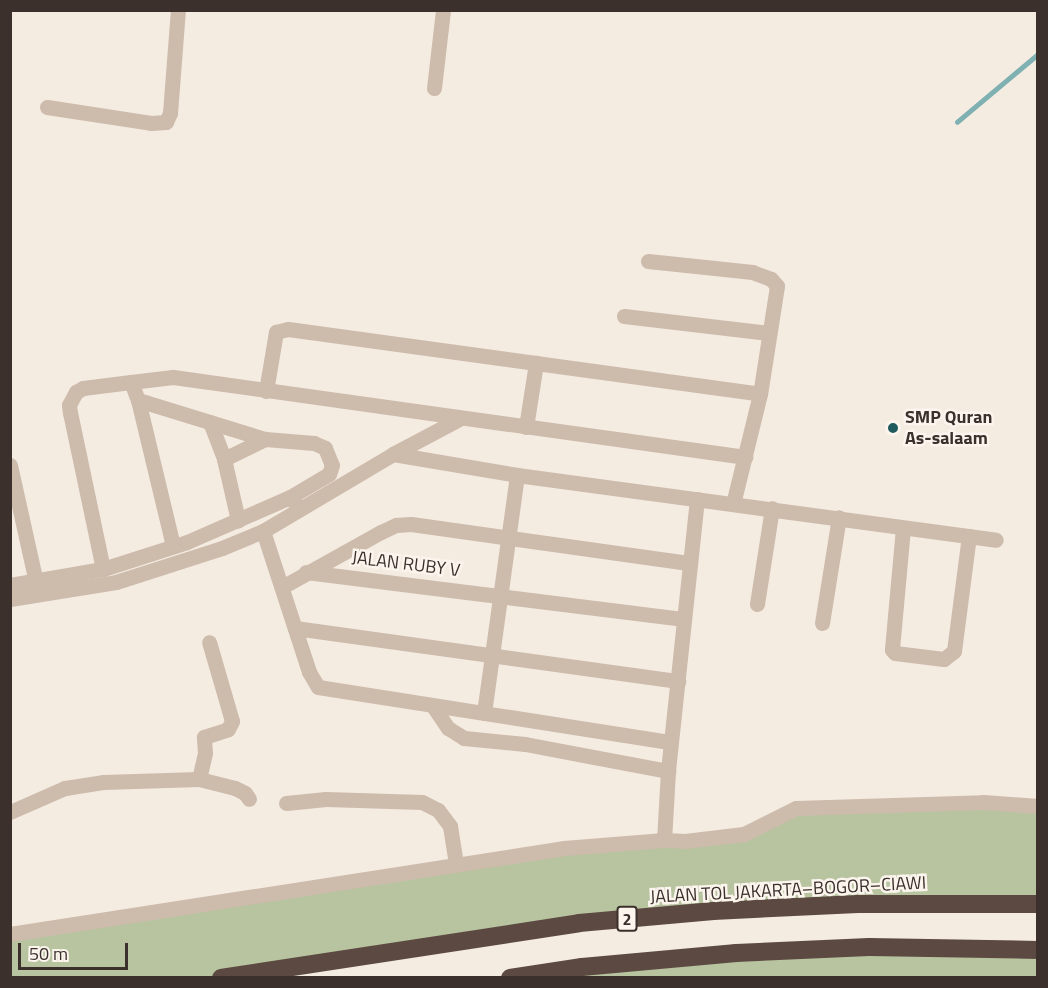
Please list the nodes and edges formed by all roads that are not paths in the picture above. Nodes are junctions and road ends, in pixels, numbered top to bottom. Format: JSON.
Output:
{"nodes":[{"id":1,"x":178,"y":10,"type":"edge"},
{"id":2,"x":443,"y":10,"type":"edge"},
{"id":3,"x":434,"y":88,"type":"dead end"},
{"id":4,"x":47,"y":107,"type":"dead end"},
{"id":5,"x":648,"y":261,"type":"dead end"},
{"id":6,"x":624,"y":316,"type":"dead end"},
{"id":7,"x":769,"y":333,"type":"junction"},
{"id":8,"x":536,"y":363,"type":"junction"},
{"id":9,"x":131,"y":382,"type":"junction"},
{"id":10,"x":266,"y":391,"type":"junction"},
{"id":11,"x":760,"y":394,"type":"junction"},
{"id":12,"x":138,"y":400,"type":"junction"},
{"id":13,"x":459,"y":419,"type":"junction"},
{"id":14,"x":210,"y":422,"type":"junction"},
{"id":15,"x":526,"y":427,"type":"junction"},
{"id":16,"x":265,"y":439,"type":"junction"},
{"id":17,"x":393,"y":454,"type":"junction"},
{"id":18,"x":745,"y":457,"type":"junction"},
{"id":19,"x":224,"y":459,"type":"junction"},
{"id":20,"x":10,"y":465,"type":"edge"},
{"id":21,"x":517,"y":475,"type":"junction"},
{"id":22,"x":290,"y":497,"type":"junction"},
{"id":23,"x":697,"y":499,"type":"junction"},
{"id":24,"x":733,"y":504,"type":"junction"},
{"id":25,"x":772,"y":508,"type":"junction"},
{"id":26,"x":301,"y":511,"type":"junction"},
{"id":27,"x":839,"y":517,"type":"junction"},
{"id":28,"x":238,"y":520,"type":"junction"},
{"id":29,"x":903,"y":528,"type":"junction"},
{"id":30,"x":263,"y":531,"type":"junction"},
{"id":31,"x":969,"y":536,"type":"junction"},
{"id":32,"x":508,"y":537,"type":"junction"},
{"id":33,"x":996,"y":540,"type":"dead end"},
{"id":34,"x":173,"y":546,"type":"junction"},
{"id":35,"x":690,"y":563,"type":"junction"},
{"id":36,"x":103,"y":569,"type":"junction"},
{"id":37,"x":306,"y":572,"type":"junction"},
{"id":38,"x":36,"y":582,"type":"junction"},
{"id":39,"x":10,"y":585,"type":"edge"},
{"id":40,"x":282,"y":587,"type":"junction"},
{"id":41,"x":500,"y":596,"type":"junction"},
{"id":42,"x":10,"y":599,"type":"edge"},
{"id":43,"x":757,"y":604,"type":"dead end"},
{"id":44,"x":684,"y":619,"type":"junction"},
{"id":45,"x":822,"y":623,"type":"dead end"},
{"id":46,"x":295,"y":628,"type":"junction"},
{"id":47,"x":208,"y":642,"type":"dead end"},
{"id":48,"x":492,"y":656,"type":"junction"},
{"id":49,"x":678,"y":681,"type":"junction"},
{"id":50,"x":433,"y":706,"type":"junction"},
{"id":51,"x":484,"y":713,"type":"junction"},
{"id":52,"x":671,"y":741,"type":"junction"},
{"id":53,"x":668,"y":771,"type":"junction"},
{"id":54,"x":199,"y":779,"type":"junction"},
{"id":55,"x":249,"y":798,"type":"dead end"},
{"id":56,"x":286,"y":803,"type":"dead end"},
{"id":57,"x":1038,"y":806,"type":"edge"},
{"id":58,"x":10,"y":812,"type":"edge"},
{"id":59,"x":664,"y":840,"type":"junction"},
{"id":60,"x":456,"y":866,"type":"junction"},
{"id":61,"x":1038,"y":904,"type":"edge"},
{"id":62,"x":10,"y":934,"type":"edge"},
{"id":63,"x":1038,"y":950,"type":"edge"},
{"id":64,"x":221,"y":978,"type":"edge"},
{"id":65,"x":510,"y":978,"type":"edge"}],
"edges":[{"from":1,"to":4,"type":"street"},
{"from":2,"to":3,"type":"street"},
{"from":5,"to":7,"type":"street"},
{"from":6,"to":7,"type":"street"},
{"from":7,"to":11,"type":"street"},
{"from":8,"to":10,"type":"street"},
{"from":8,"to":11,"type":"street"},
{"from":8,"to":15,"type":"street"},
{"from":9,"to":10,"type":"street"},
{"from":9,"to":12,"type":"street"},
{"from":9,"to":36,"type":"street"},
{"from":10,"to":13,"type":"street"},
{"from":11,"to":18,"type":"street"},
{"from":12,"to":14,"type":"street"},
{"from":12,"to":34,"type":"street"},
{"from":13,"to":15,"type":"street"},
{"from":13,"to":17,"type":"street"},
{"from":14,"to":16,"type":"street"},
{"from":14,"to":19,"type":"street"},
{"from":15,"to":18,"type":"street"},
{"from":16,"to":19,"type":"street"},
{"from":16,"to":22,"type":"street"},
{"from":17,"to":21,"type":"street"},
{"from":17,"to":26,"type":"street"},
{"from":18,"to":24,"type":"street"},
{"from":19,"to":28,"type":"street"},
{"from":20,"to":38,"type":"street"},
{"from":21,"to":23,"type":"street"},
{"from":21,"to":32,"type":"street"},
{"from":22,"to":26,"type":"street"},
{"from":22,"to":28,"type":"street"},
{"from":23,"to":24,"type":"street"},
{"from":23,"to":35,"type":"street"},
{"from":24,"to":25,"type":"street"},
{"from":25,"to":27,"type":"street"},
{"from":25,"to":43,"type":"street"},
{"from":26,"to":30,"type":"street"},
{"from":27,"to":29,"type":"street"},
{"from":27,"to":45,"type":"street"},
{"from":28,"to":34,"type":"street"},
{"from":29,"to":31,"type":"street"},
{"from":29,"to":31,"type":"street"},
{"from":30,"to":40,"type":"street"},
{"from":30,"to":42,"type":"street"},
{"from":31,"to":33,"type":"street"},
{"from":32,"to":35,"type":"street"},
{"from":32,"to":37,"type":"street"},
{"from":32,"to":41,"type":"street"},
{"from":34,"to":36,"type":"street"},
{"from":35,"to":44,"type":"street"},
{"from":36,"to":38,"type":"street"},
{"from":37,"to":40,"type":"street"},
{"from":37,"to":41,"type":"street","name":"JALAN RUBY V"},
{"from":38,"to":39,"type":"street"},
{"from":40,"to":46,"type":"street"},
{"from":41,"to":44,"type":"street","name":"JALAN RUBY V"},
{"from":41,"to":48,"type":"street"},
{"from":44,"to":49,"type":"street"},
{"from":46,"to":48,"type":"street"},
{"from":46,"to":50,"type":"street"},
{"from":47,"to":54,"type":"street"},
{"from":48,"to":49,"type":"street"},
{"from":48,"to":51,"type":"street"},
{"from":49,"to":52,"type":"street"},
{"from":50,"to":51,"type":"street"},
{"from":50,"to":53,"type":"street"},
{"from":51,"to":52,"type":"street"},
{"from":52,"to":53,"type":"street"},
{"from":53,"to":59,"type":"street"},
{"from":54,"to":55,"type":"street"},
{"from":54,"to":58,"type":"street"},
{"from":56,"to":60,"type":"street"},
{"from":57,"to":59,"type":"street"},
{"from":59,"to":60,"type":"street"},
{"from":60,"to":62,"type":"street"},
{"from":61,"to":64,"type":"highway","name":"JALAN TOL JAKARTA–BOGOR–CIAWI","number":"2"},
{"from":63,"to":65,"type":"highway"}]}
